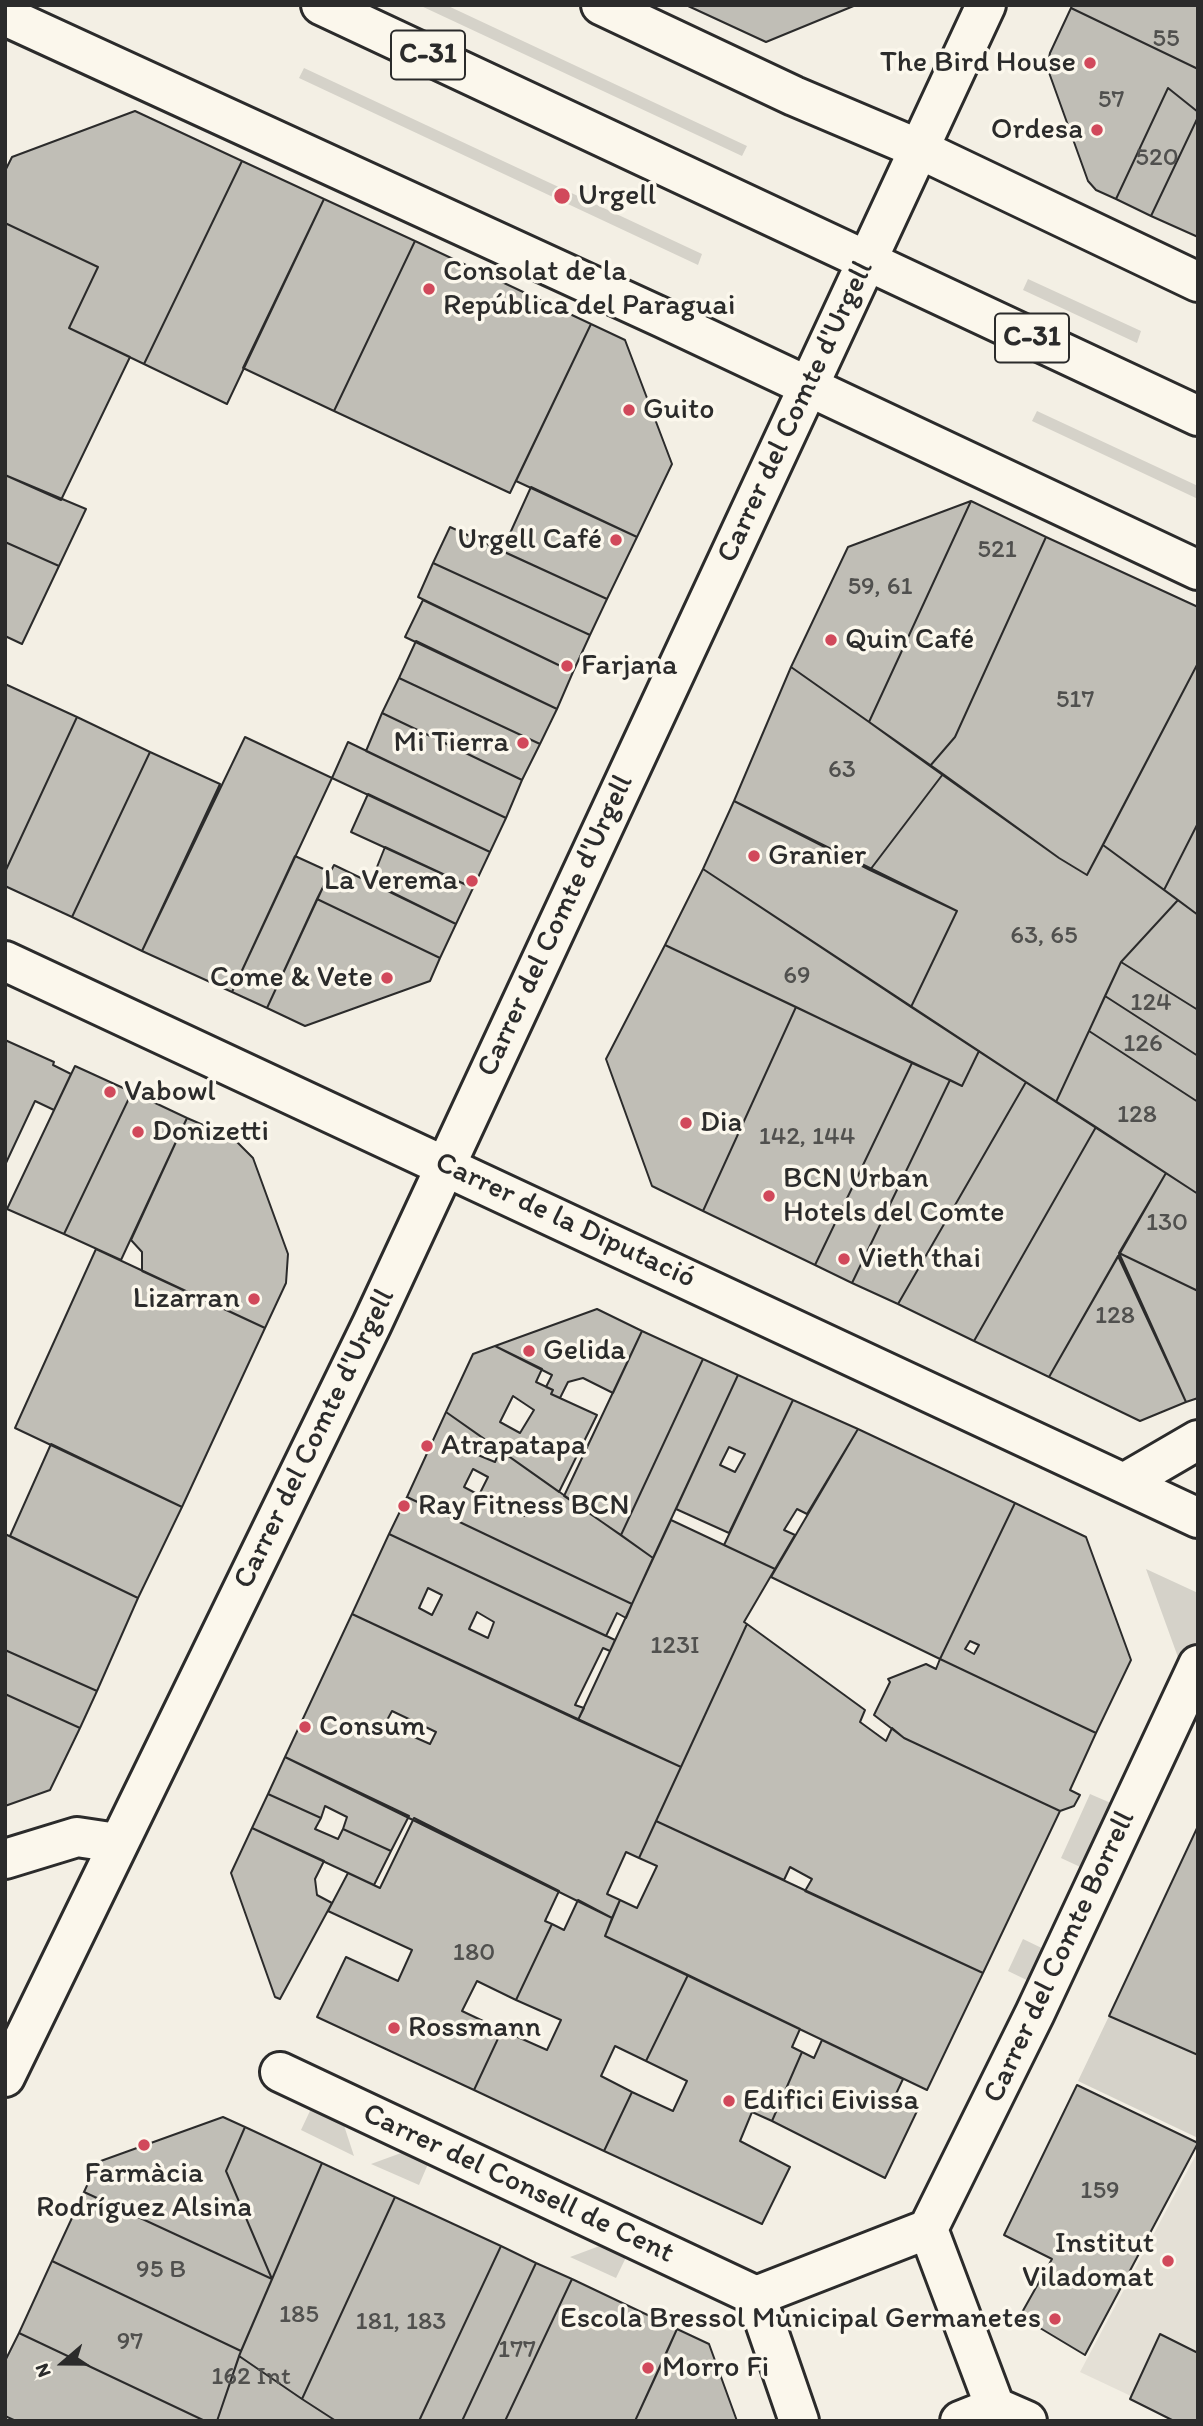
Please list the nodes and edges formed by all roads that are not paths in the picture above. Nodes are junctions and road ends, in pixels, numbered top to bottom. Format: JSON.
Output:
{"nodes":[{"id":1,"x":321,"y":5,"type":"edge"},
{"id":2,"x":601,"y":5,"type":"edge"},
{"id":3,"x":986,"y":5,"type":"edge"},
{"id":4,"x":5,"y":16,"type":"edge"},
{"id":5,"x":919,"y":149,"type":"junction"},
{"id":6,"x":867,"y":260,"type":"junction"},
{"id":7,"x":1198,"y":282,"type":"edge"},
{"id":8,"x":808,"y":388,"type":"junction"},
{"id":9,"x":1198,"y":416,"type":"edge"},
{"id":10,"x":1198,"y":569,"type":"edge"},
{"id":11,"x":5,"y":961,"type":"edge"},
{"id":12,"x":445,"y":1166,"type":"junction"},
{"id":13,"x":1198,"y":1440,"type":"edge"},
{"id":14,"x":1125,"y":1483,"type":"junction"},
{"id":15,"x":1198,"y":1518,"type":"edge"},
{"id":16,"x":1195,"y":1677,"type":"edge"},
{"id":17,"x":117,"y":1843,"type":"junction"},
{"id":18,"x":5,"y":1859,"type":"edge"},
{"id":19,"x":7,"y":2070,"type":"edge"},
{"id":20,"x":280,"y":2072,"type":"dead end"},
{"id":21,"x":928,"y":2229,"type":"junction"},
{"id":22,"x":756,"y":2296,"type":"junction"},
{"id":23,"x":1011,"y":2414,"type":"edge"},
{"id":24,"x":799,"y":2421,"type":"edge"},
{"id":25,"x":960,"y":2421,"type":"edge"}],
"edges":[{"from":1,"to":6,"type":"street","number":"C-31"},
{"from":2,"to":5,"type":"street"},
{"from":3,"to":5,"type":"street","name":"Carrer del Comte d'Urgell"},
{"from":4,"to":8,"type":"street"},
{"from":5,"to":6,"type":"street","name":"Carrer del Comte d'Urgell"},
{"from":5,"to":7,"type":"street"},
{"from":6,"to":8,"type":"street","name":"Carrer del Comte d'Urgell"},
{"from":6,"to":9,"type":"street","number":"C-31"},
{"from":8,"to":10,"type":"street"},
{"from":8,"to":12,"type":"street","name":"Carrer del Comte d'Urgell"},
{"from":11,"to":12,"type":"street","name":"Carrer de la Diputació"},
{"from":12,"to":14,"type":"street","name":"Carrer de la Diputació"},
{"from":12,"to":17,"type":"street","name":"Carrer del Comte d'Urgell"},
{"from":13,"to":14,"type":"street"},
{"from":14,"to":15,"type":"street","name":"Carrer de la Diputació"},
{"from":16,"to":21,"type":"street","name":"Carrer del Comte Borrell"},
{"from":17,"to":18,"type":"street"},
{"from":17,"to":19,"type":"street","name":"Carrer del Comte d'Urgell"},
{"from":20,"to":22,"type":"street","name":"Carrer del Consell de Cent"},
{"from":21,"to":22,"type":"street"},
{"from":21,"to":23,"type":"street"},
{"from":22,"to":24,"type":"street"},
{"from":23,"to":25,"type":"street"}]}
